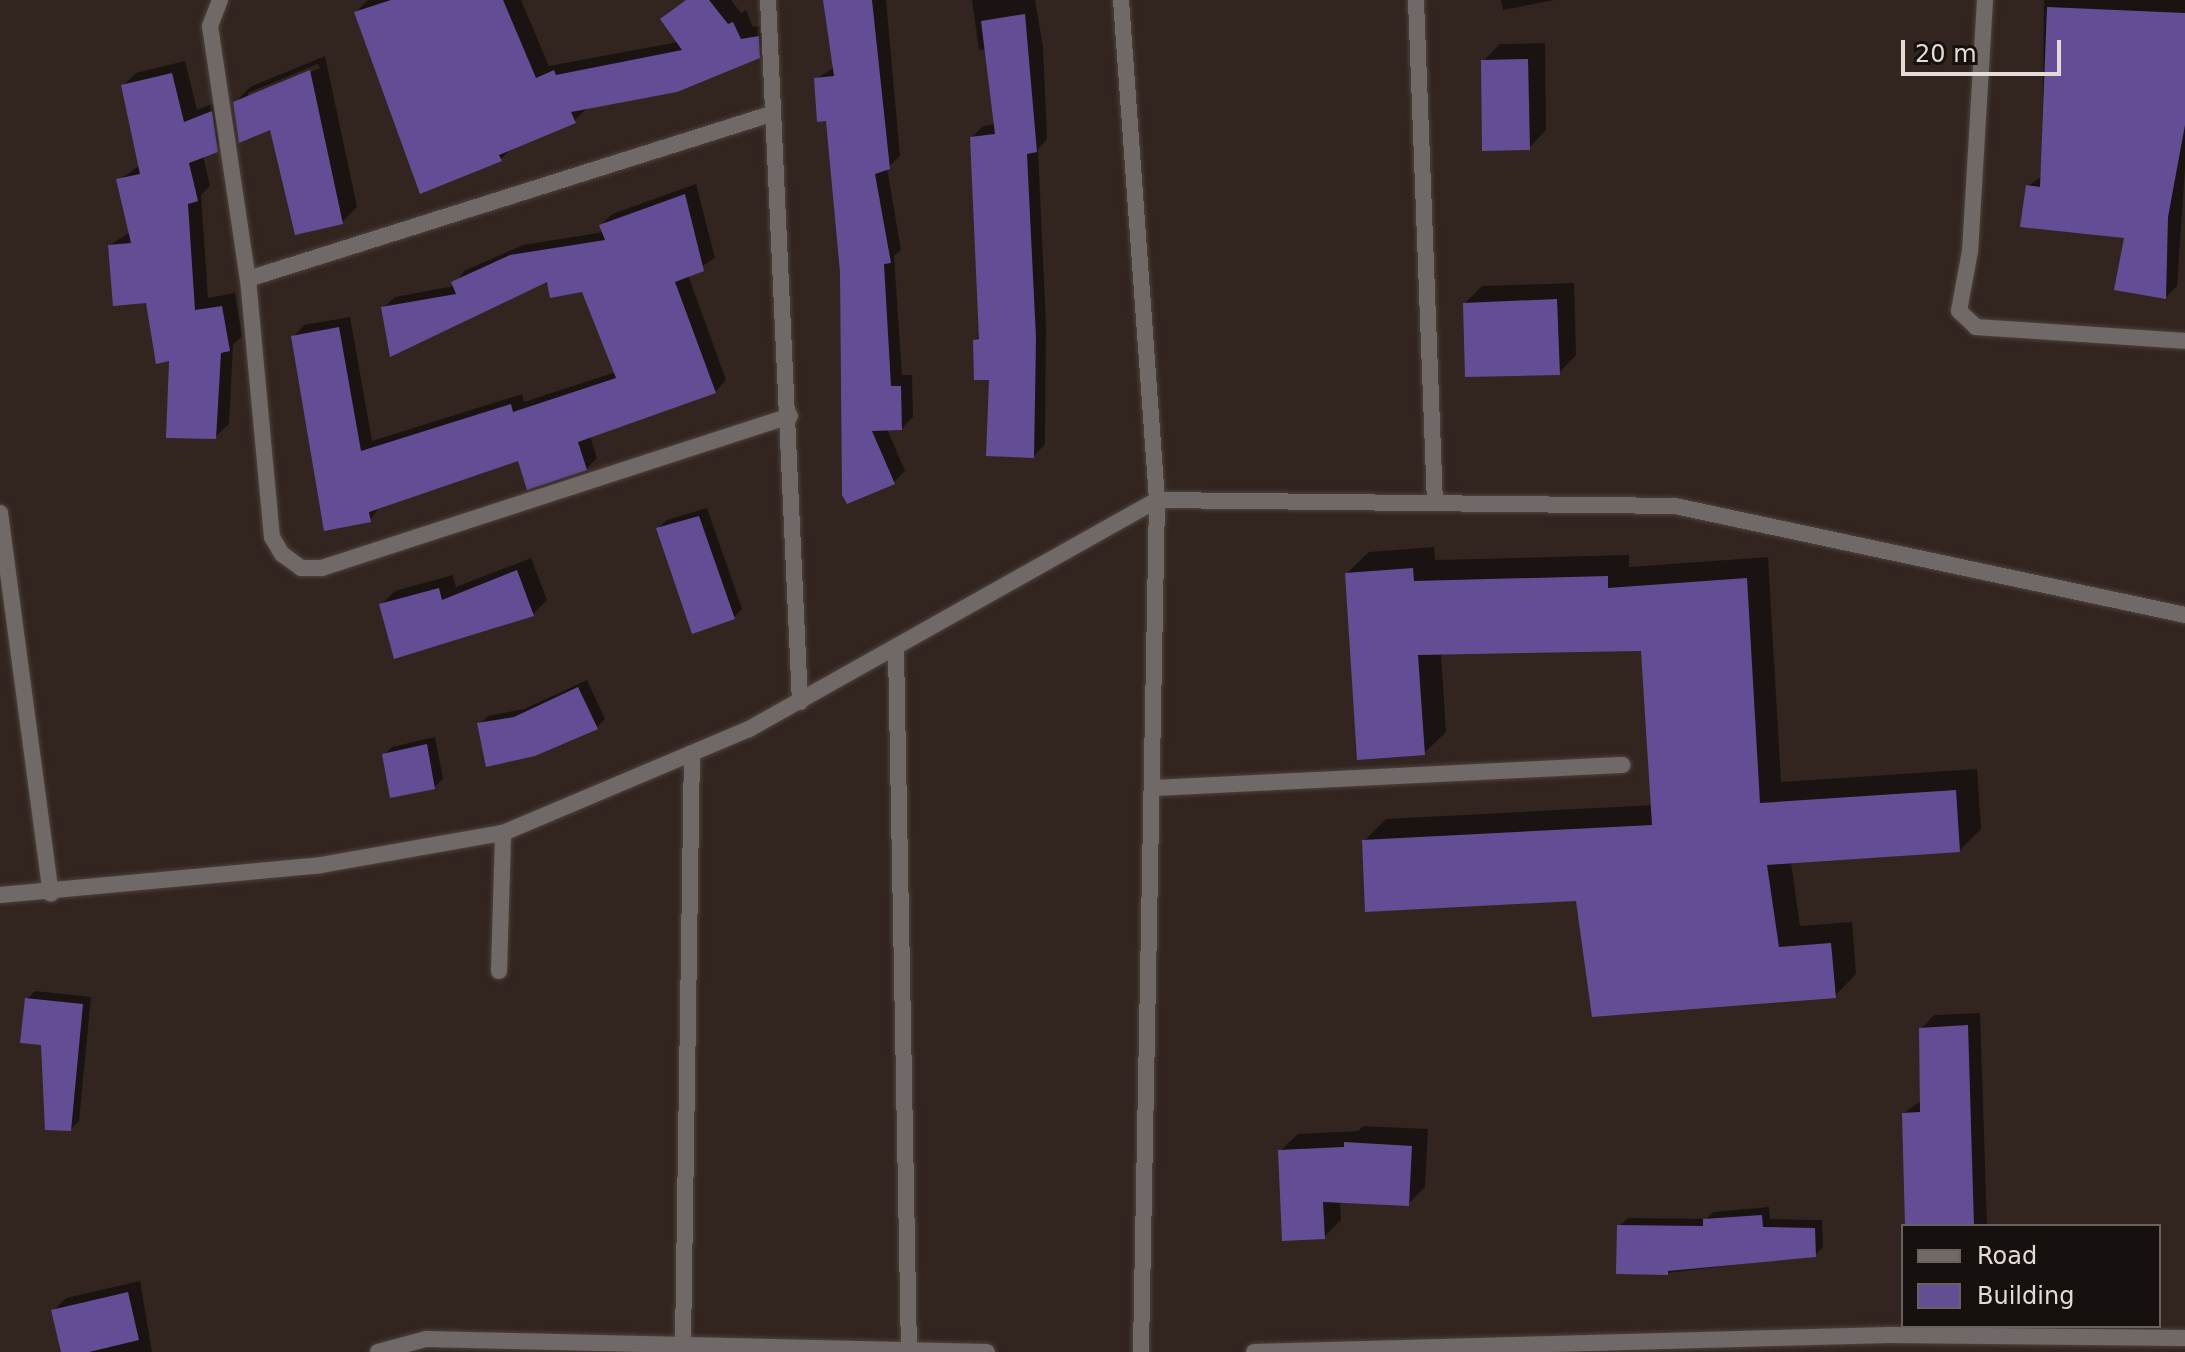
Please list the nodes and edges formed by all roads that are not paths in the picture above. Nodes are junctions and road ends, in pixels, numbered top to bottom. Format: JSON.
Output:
{"nodes":[{"id":1,"x":220,"y":0,"type":"edge"},
{"id":2,"x":768,"y":0,"type":"edge"},
{"id":3,"x":1121,"y":0,"type":"edge"},
{"id":4,"x":1416,"y":0,"type":"edge"},
{"id":5,"x":1985,"y":0,"type":"edge"},
{"id":6,"x":771,"y":114,"type":"junction"},
{"id":7,"x":248,"y":279,"type":"junction"},
{"id":8,"x":2185,"y":341,"type":"edge"},
{"id":9,"x":790,"y":416,"type":"junction"},
{"id":10,"x":1157,"y":500,"type":"junction"},
{"id":11,"x":1435,"y":503,"type":"junction"},
{"id":12,"x":0,"y":513,"type":"edge"},
{"id":13,"x":2185,"y":615,"type":"edge"},
{"id":14,"x":896,"y":649,"type":"junction"},
{"id":15,"x":800,"y":702,"type":"junction"},
{"id":16,"x":692,"y":753,"type":"junction"},
{"id":17,"x":1622,"y":765,"type":"dead end"},
{"id":18,"x":1152,"y":788,"type":"junction"},
{"id":19,"x":503,"y":833,"type":"junction"},
{"id":20,"x":51,"y":894,"type":"junction"},
{"id":21,"x":0,"y":895,"type":"edge"},
{"id":22,"x":499,"y":971,"type":"dead end"},
{"id":23,"x":2185,"y":1338,"type":"edge"},
{"id":24,"x":683,"y":1343,"type":"junction"},
{"id":25,"x":909,"y":1351,"type":"edge"},
{"id":26,"x":378,"y":1352,"type":"edge"},
{"id":27,"x":987,"y":1352,"type":"edge"},
{"id":28,"x":1141,"y":1352,"type":"edge"},
{"id":29,"x":1254,"y":1352,"type":"edge"}],
"edges":[{"from":1,"to":7,"type":"street"},
{"from":2,"to":6,"type":"street"},
{"from":3,"to":10,"type":"street"},
{"from":4,"to":11,"type":"street"},
{"from":5,"to":8,"type":"street"},
{"from":6,"to":7,"type":"street"},
{"from":6,"to":9,"type":"street"},
{"from":7,"to":9,"type":"street"},
{"from":9,"to":15,"type":"street"},
{"from":10,"to":11,"type":"street"},
{"from":10,"to":14,"type":"street"},
{"from":10,"to":18,"type":"street"},
{"from":11,"to":13,"type":"street"},
{"from":12,"to":20,"type":"street"},
{"from":14,"to":15,"type":"street"},
{"from":14,"to":25,"type":"street"},
{"from":15,"to":16,"type":"street"},
{"from":16,"to":19,"type":"street"},
{"from":16,"to":24,"type":"street"},
{"from":17,"to":18,"type":"street"},
{"from":18,"to":28,"type":"street"},
{"from":19,"to":20,"type":"street"},
{"from":19,"to":22,"type":"street"},
{"from":20,"to":21,"type":"street"},
{"from":23,"to":29,"type":"street"},
{"from":24,"to":25,"type":"street"},
{"from":24,"to":26,"type":"street"},
{"from":25,"to":27,"type":"street"}]}
